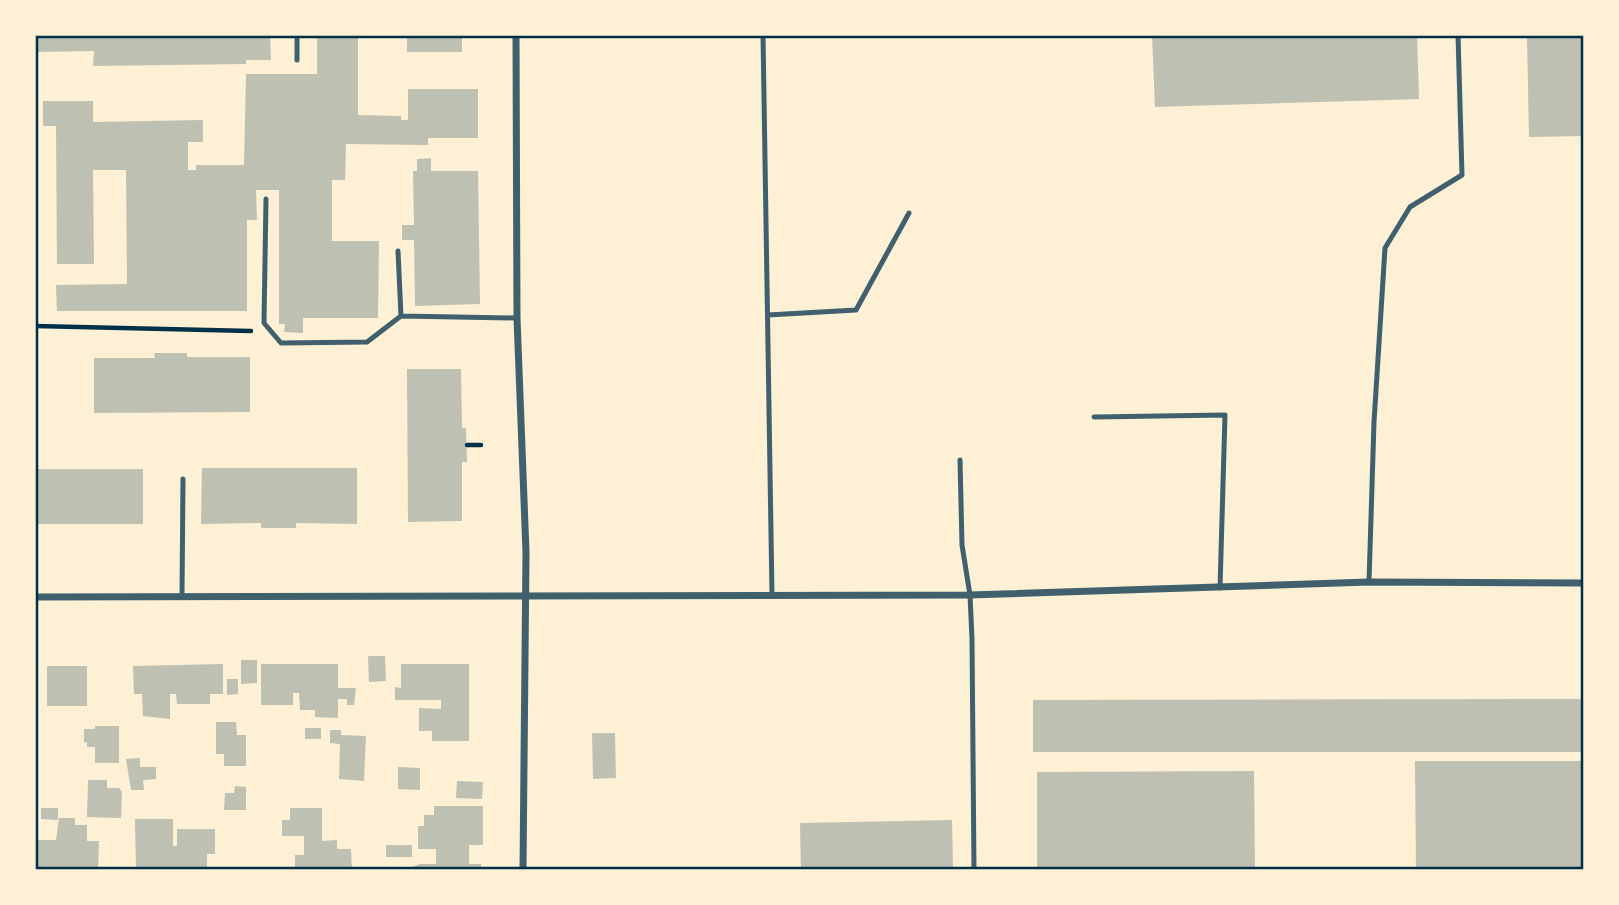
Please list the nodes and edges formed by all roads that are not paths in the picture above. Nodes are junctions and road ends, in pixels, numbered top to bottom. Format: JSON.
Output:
{"nodes":[{"id":1,"x":297,"y":35,"type":"edge"},
{"id":2,"x":516,"y":35,"type":"edge"},
{"id":3,"x":763,"y":35,"type":"edge"},
{"id":4,"x":1458,"y":35,"type":"edge"},
{"id":5,"x":298,"y":60,"type":"dead end"},
{"id":6,"x":266,"y":199,"type":"dead end"},
{"id":7,"x":909,"y":213,"type":"dead end"},
{"id":8,"x":398,"y":251,"type":"dead end"},
{"id":9,"x":768,"y":314,"type":"junction"},
{"id":10,"x":401,"y":316,"type":"junction"},
{"id":11,"x":517,"y":318,"type":"junction"},
{"id":12,"x":1094,"y":417,"type":"dead end"},
{"id":13,"x":960,"y":460,"type":"dead end"},
{"id":14,"x":183,"y":479,"type":"dead end"},
{"id":15,"x":1370,"y":582,"type":"junction"},
{"id":16,"x":1584,"y":583,"type":"edge"},
{"id":17,"x":1220,"y":589,"type":"junction"},
{"id":18,"x":524,"y":594,"type":"junction"},
{"id":19,"x":772,"y":595,"type":"junction"},
{"id":20,"x":970,"y":595,"type":"junction"},
{"id":21,"x":182,"y":596,"type":"junction"},
{"id":22,"x":35,"y":597,"type":"edge"},
{"id":23,"x":523,"y":870,"type":"edge"},
{"id":24,"x":974,"y":870,"type":"edge"}],
"edges":[{"from":1,"to":5,"type":"lane"},
{"from":2,"to":11,"type":"street"},
{"from":3,"to":9,"type":"lane"},
{"from":4,"to":15,"type":"lane"},
{"from":6,"to":10,"type":"lane"},
{"from":7,"to":9,"type":"lane"},
{"from":8,"to":10,"type":"lane"},
{"from":9,"to":19,"type":"lane"},
{"from":10,"to":11,"type":"lane"},
{"from":11,"to":18,"type":"street"},
{"from":12,"to":17,"type":"lane"},
{"from":13,"to":20,"type":"lane"},
{"from":14,"to":21,"type":"lane"},
{"from":15,"to":16,"type":"street"},
{"from":15,"to":17,"type":"street"},
{"from":17,"to":20,"type":"street"},
{"from":18,"to":19,"type":"street"},
{"from":18,"to":21,"type":"street"},
{"from":18,"to":23,"type":"street"},
{"from":19,"to":20,"type":"street"},
{"from":20,"to":24,"type":"lane"},
{"from":21,"to":22,"type":"street"}]}
